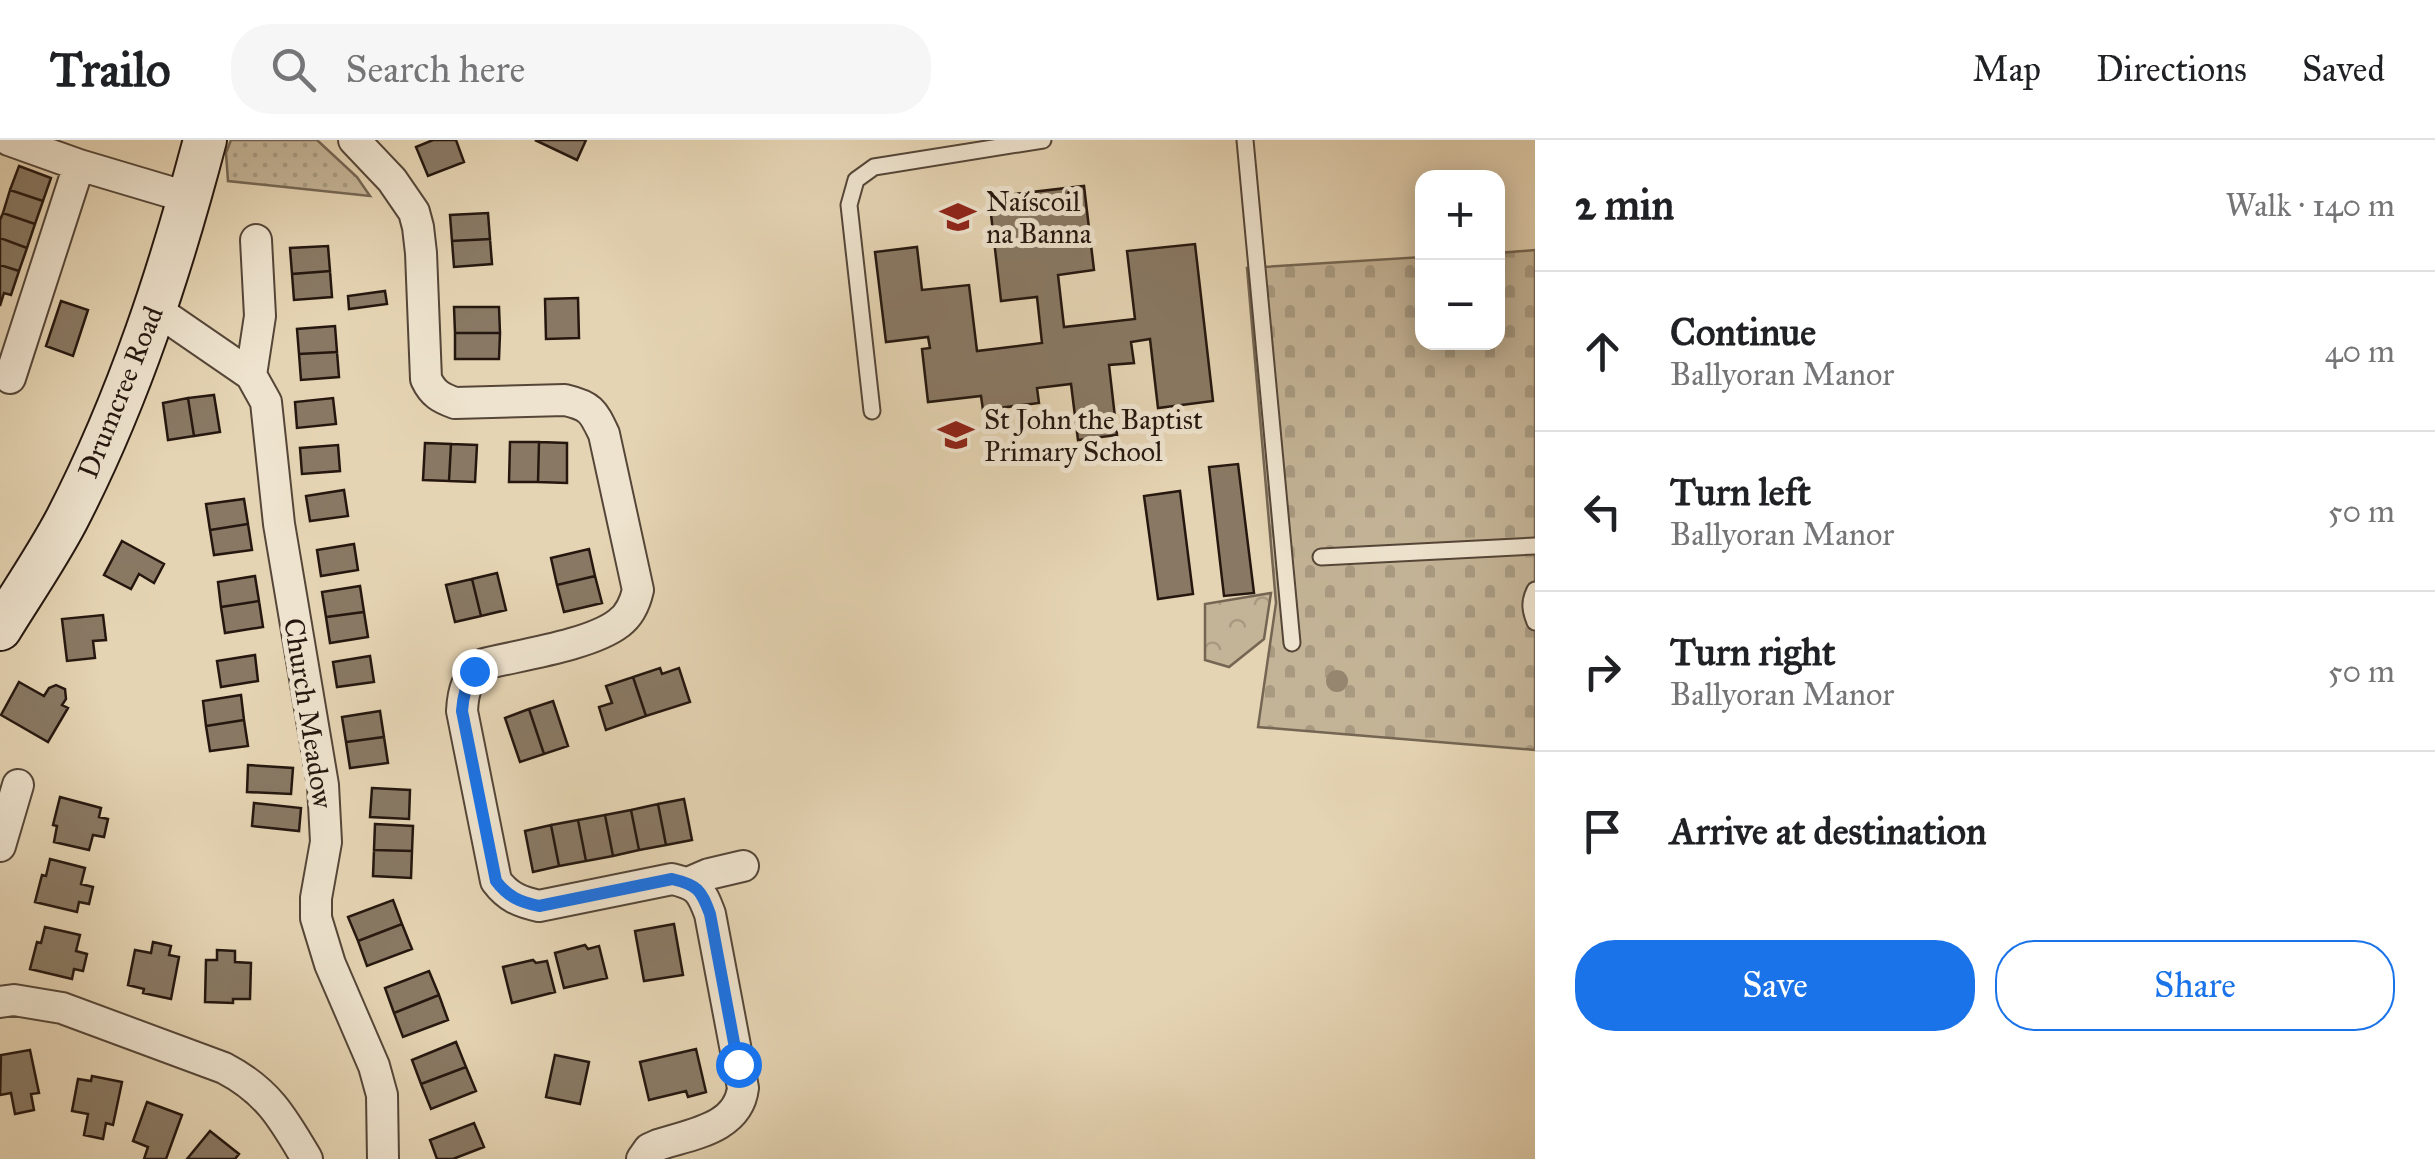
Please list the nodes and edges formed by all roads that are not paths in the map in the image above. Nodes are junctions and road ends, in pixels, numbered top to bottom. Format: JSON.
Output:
{"nodes":[{"id":1,"x":9,"y":140,"type":"edge"},
{"id":2,"x":205,"y":140,"type":"edge"},
{"id":3,"x":354,"y":140,"type":"edge"},
{"id":4,"x":1043,"y":140,"type":"edge"},
{"id":5,"x":1245,"y":140,"type":"edge"},
{"id":6,"x":79,"y":165,"type":"junction"},
{"id":7,"x":190,"y":198,"type":"junction"},
{"id":8,"x":256,"y":240,"type":"dead end"},
{"id":9,"x":156,"y":309,"type":"junction"},
{"id":10,"x":251,"y":375,"type":"junction"},
{"id":11,"x":10,"y":378,"type":"dead end"},
{"id":12,"x":872,"y":411,"type":"dead end"},
{"id":13,"x":1535,"y":546,"type":"edge"},
{"id":14,"x":1321,"y":557,"type":"dead end"},
{"id":15,"x":1535,"y":590,"type":"edge"},
{"id":16,"x":1535,"y":622,"type":"edge"},
{"id":17,"x":0,"y":629,"type":"edge"},
{"id":18,"x":1292,"y":642,"type":"dead end"},
{"id":19,"x":18,"y":785,"type":"dead end"},
{"id":20,"x":1,"y":839,"type":"edge"},
{"id":21,"x":743,"y":866,"type":"dead end"},
{"id":22,"x":688,"y":882,"type":"junction"},
{"id":23,"x":0,"y":1002,"type":"edge"},
{"id":24,"x":307,"y":1159,"type":"edge"},
{"id":25,"x":383,"y":1159,"type":"edge"},
{"id":26,"x":642,"y":1159,"type":"edge"}],
"edges":[{"from":1,"to":6,"type":"street"},
{"from":2,"to":7,"type":"street","name":"Drumcree Road"},
{"from":3,"to":22,"type":"street"},
{"from":4,"to":12,"type":"lane"},
{"from":5,"to":18,"type":"lane"},
{"from":6,"to":7,"type":"street"},
{"from":6,"to":11,"type":"street"},
{"from":7,"to":9,"type":"street","name":"Drumcree Road"},
{"from":8,"to":10,"type":"street"},
{"from":9,"to":10,"type":"street"},
{"from":9,"to":17,"type":"street","name":"Drumcree Road"},
{"from":10,"to":25,"type":"street","name":"Church Meadow"},
{"from":13,"to":14,"type":"lane"},
{"from":15,"to":16,"type":"lane"},
{"from":19,"to":20,"type":"street"},
{"from":21,"to":22,"type":"street"},
{"from":22,"to":26,"type":"street"},
{"from":23,"to":24,"type":"street"}]}
